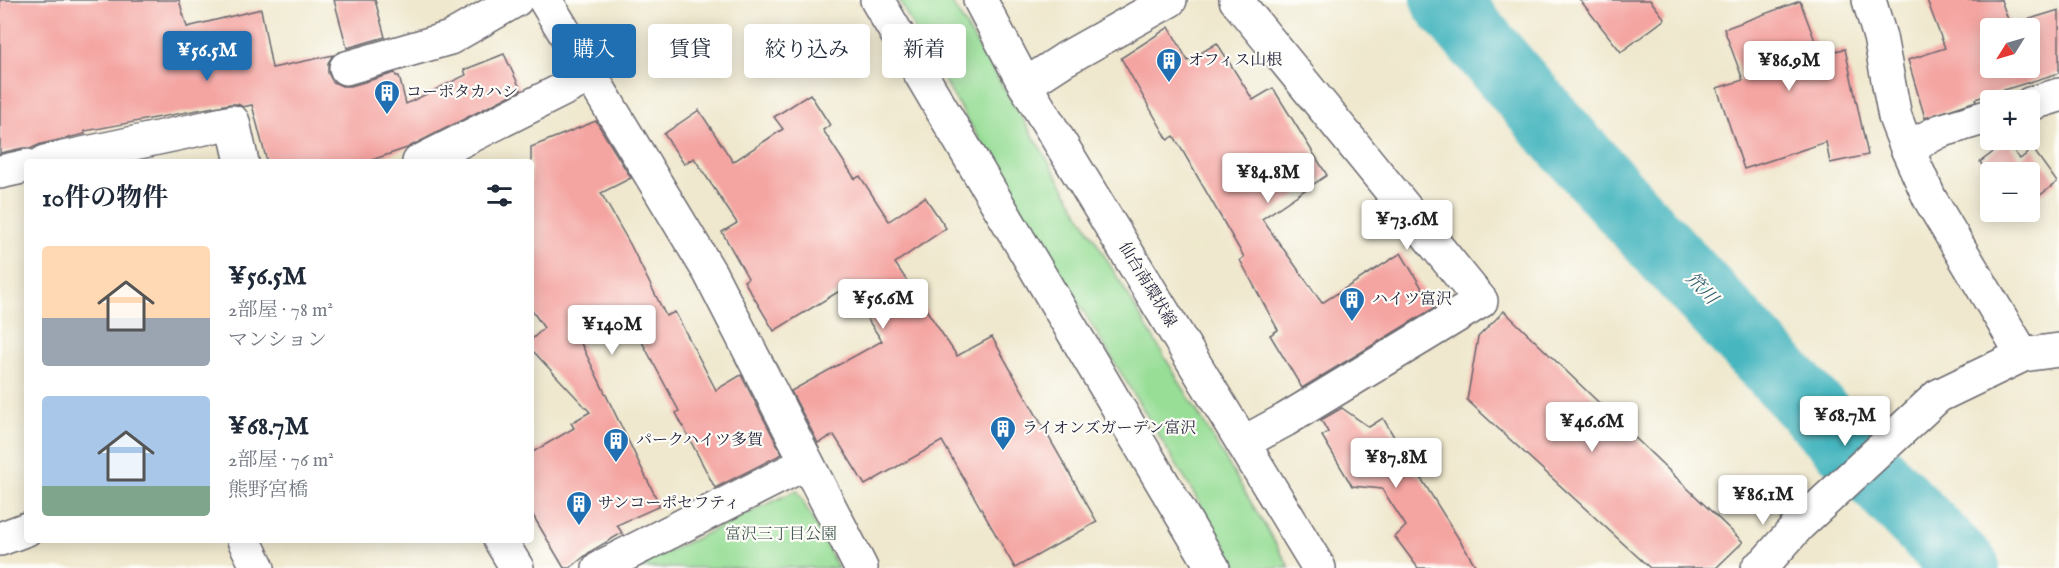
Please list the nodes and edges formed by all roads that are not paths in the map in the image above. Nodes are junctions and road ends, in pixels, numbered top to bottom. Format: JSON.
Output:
{"nodes":[{"id":1,"x":516,"y":0,"type":"edge"},
{"id":2,"x":545,"y":0,"type":"edge"},
{"id":3,"x":877,"y":0,"type":"edge"},
{"id":4,"x":980,"y":0,"type":"edge"},
{"id":5,"x":1170,"y":0,"type":"edge"},
{"id":6,"x":1236,"y":0,"type":"edge"},
{"id":7,"x":1869,"y":0,"type":"edge"},
{"id":8,"x":559,"y":24,"type":"edge"},
{"id":9,"x":346,"y":68,"type":"dead end"},
{"id":10,"x":586,"y":78,"type":"edge"},
{"id":11,"x":591,"y":78,"type":"edge"},
{"id":12,"x":1025,"y":85,"type":"junction"},
{"id":13,"x":2059,"y":95,"type":"edge"},
{"id":14,"x":2040,"y":101,"type":"edge"},
{"id":15,"x":1980,"y":119,"type":"edge"},
{"id":16,"x":1907,"y":148,"type":"junction"},
{"id":17,"x":59,"y":159,"type":"edge"},
{"id":18,"x":241,"y":159,"type":"edge"},
{"id":19,"x":425,"y":159,"type":"edge"},
{"id":20,"x":24,"y":167,"type":"edge"},
{"id":21,"x":0,"y":171,"type":"edge"},
{"id":22,"x":2059,"y":350,"type":"edge"},
{"id":23,"x":2023,"y":355,"type":"junction"},
{"id":24,"x":1243,"y":443,"type":"junction"},
{"id":25,"x":806,"y":463,"type":"junction"},
{"id":26,"x":24,"y":530,"type":"edge"},
{"id":27,"x":0,"y":540,"type":"edge"},
{"id":28,"x":246,"y":543,"type":"edge"},
{"id":29,"x":502,"y":543,"type":"edge"},
{"id":30,"x":258,"y":568,"type":"edge"},
{"id":31,"x":517,"y":568,"type":"edge"},
{"id":32,"x":599,"y":568,"type":"edge"},
{"id":33,"x":861,"y":568,"type":"edge"},
{"id":34,"x":1213,"y":568,"type":"edge"},
{"id":35,"x":1318,"y":568,"type":"edge"},
{"id":36,"x":1758,"y":568,"type":"edge"}],
"edges":[{"from":1,"to":9,"type":"street"},
{"from":2,"to":8,"type":"street"},
{"from":3,"to":34,"type":"street"},
{"from":4,"to":12,"type":"street","name":"仙台南環状線"},
{"from":5,"to":12,"type":"street"},
{"from":6,"to":24,"type":"street"},
{"from":7,"to":16,"type":"street"},
{"from":10,"to":19,"type":"street"},
{"from":11,"to":25,"type":"street"},
{"from":12,"to":24,"type":"street","name":"仙台南環状線"},
{"from":13,"to":14,"type":"street"},
{"from":15,"to":16,"type":"street"},
{"from":16,"to":23,"type":"street"},
{"from":17,"to":18,"type":"street"},
{"from":20,"to":21,"type":"street"},
{"from":22,"to":23,"type":"street"},
{"from":23,"to":36,"type":"street"},
{"from":24,"to":35,"type":"street","name":"仙台南環状線"},
{"from":25,"to":32,"type":"street"},
{"from":25,"to":33,"type":"street"},
{"from":26,"to":27,"type":"street"},
{"from":28,"to":30,"type":"street"},
{"from":29,"to":31,"type":"street"}]}
